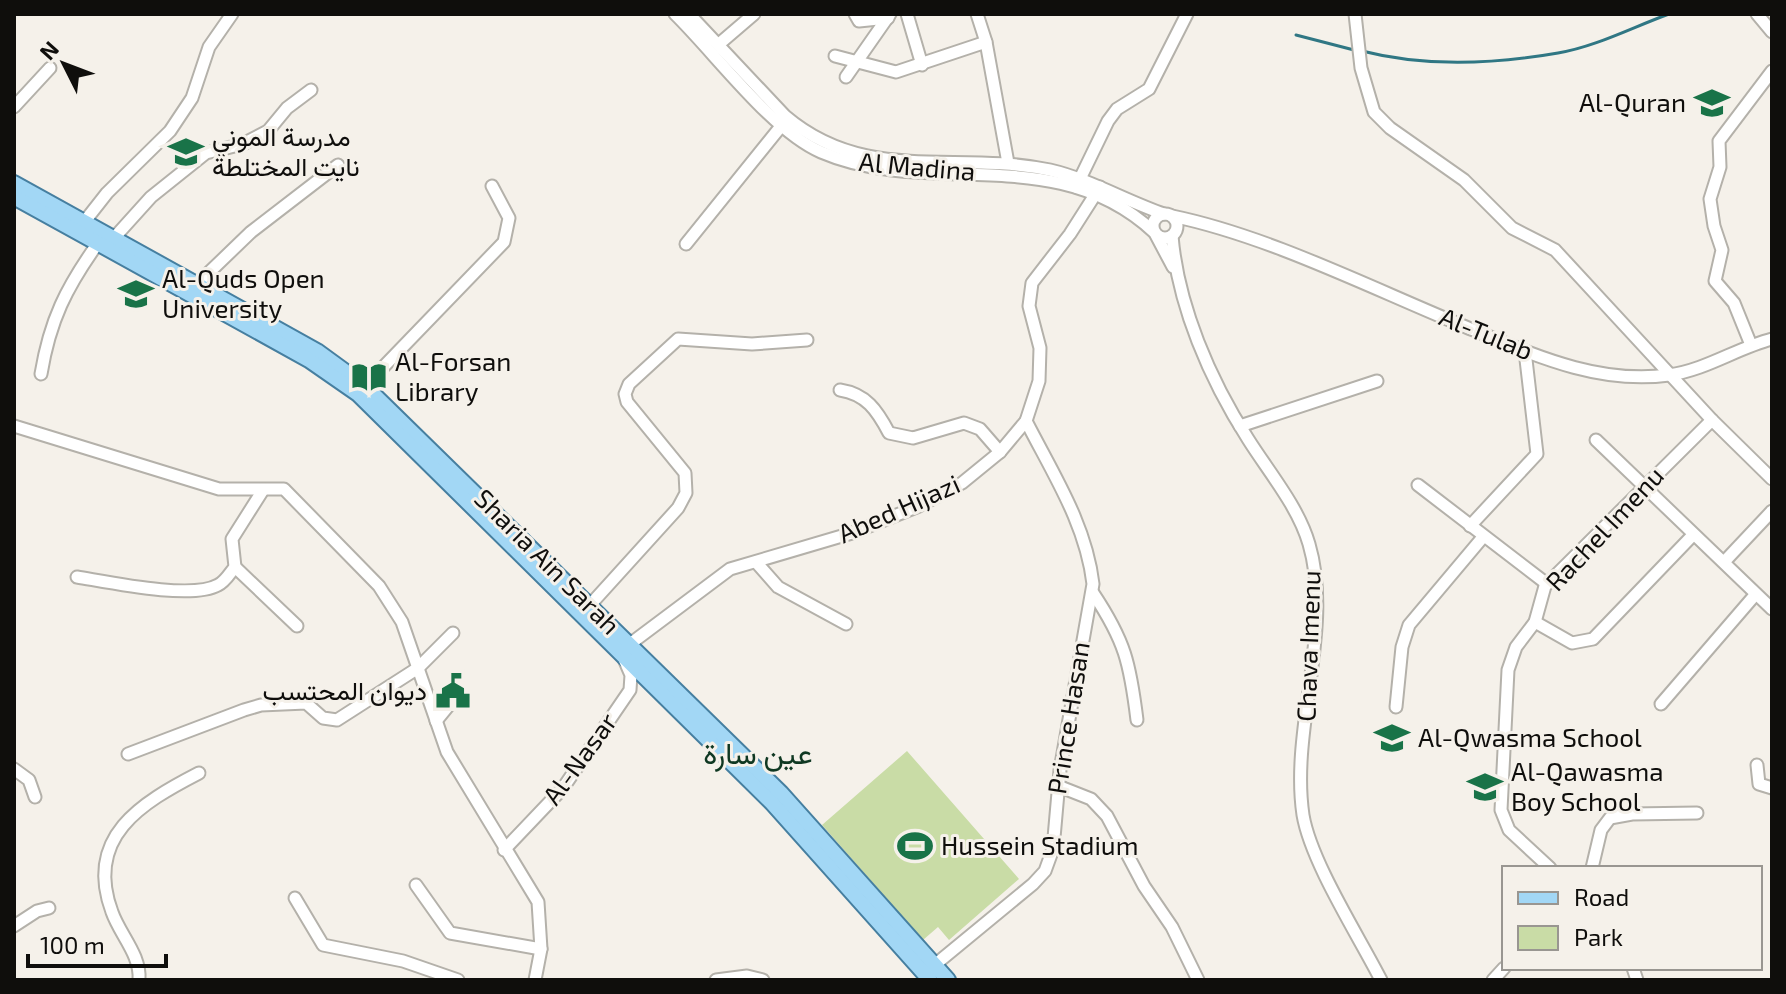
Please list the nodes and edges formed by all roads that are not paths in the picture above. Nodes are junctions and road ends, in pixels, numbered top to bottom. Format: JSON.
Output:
{"nodes":[{"id":1,"x":232,"y":14,"type":"edge"},
{"id":2,"x":675,"y":14,"type":"edge"},
{"id":3,"x":689,"y":14,"type":"edge"},
{"id":4,"x":754,"y":14,"type":"edge"},
{"id":5,"x":855,"y":14,"type":"edge"},
{"id":6,"x":907,"y":14,"type":"edge"},
{"id":7,"x":977,"y":14,"type":"edge"},
{"id":8,"x":1187,"y":14,"type":"edge"},
{"id":9,"x":1355,"y":14,"type":"edge"},
{"id":10,"x":1757,"y":14,"type":"edge"},
{"id":11,"x":889,"y":16,"type":"edge"},
{"id":12,"x":1772,"y":32,"type":"edge"},
{"id":13,"x":986,"y":42,"type":"junction"},
{"id":14,"x":719,"y":44,"type":"junction"},
{"id":15,"x":835,"y":56,"type":"dead end"},
{"id":16,"x":860,"y":63,"type":"junction"},
{"id":17,"x":922,"y":65,"type":"junction"},
{"id":18,"x":50,"y":68,"type":"dead end"},
{"id":19,"x":1772,"y":71,"type":"edge"},
{"id":20,"x":846,"y":77,"type":"dead end"},
{"id":21,"x":311,"y":90,"type":"dead end"},
{"id":22,"x":14,"y":107,"type":"edge"},
{"id":23,"x":782,"y":125,"type":"junction"},
{"id":24,"x":1008,"y":163,"type":"junction"},
{"id":25,"x":338,"y":165,"type":"dead end"},
{"id":26,"x":14,"y":183,"type":"edge"},
{"id":27,"x":1077,"y":184,"type":"junction"},
{"id":28,"x":492,"y":186,"type":"dead end"},
{"id":29,"x":1097,"y":191,"type":"junction"},
{"id":30,"x":14,"y":197,"type":"edge"},
{"id":31,"x":1168,"y":215,"type":"junction"},
{"id":32,"x":1207,"y":223,"type":"junction"},
{"id":33,"x":83,"y":226,"type":"junction"},
{"id":34,"x":1155,"y":233,"type":"junction"},
{"id":35,"x":1174,"y":233,"type":"junction"},
{"id":36,"x":114,"y":238,"type":"junction"},
{"id":37,"x":98,"y":243,"type":"junction"},
{"id":38,"x":686,"y":244,"type":"dead end"},
{"id":39,"x":1179,"y":278,"type":"junction"},
{"id":40,"x":197,"y":284,"type":"junction"},
{"id":41,"x":1772,"y":339,"type":"edge"},
{"id":42,"x":807,"y":340,"type":"dead end"},
{"id":43,"x":1751,"y":345,"type":"junction"},
{"id":44,"x":1525,"y":351,"type":"junction"},
{"id":45,"x":41,"y":374,"type":"dead end"},
{"id":46,"x":1670,"y":375,"type":"junction"},
{"id":47,"x":1377,"y":381,"type":"dead end"},
{"id":48,"x":365,"y":386,"type":"junction"},
{"id":49,"x":840,"y":390,"type":"dead end"},
{"id":50,"x":1712,"y":420,"type":"junction"},
{"id":51,"x":1026,"y":421,"type":"junction"},
{"id":52,"x":14,"y":426,"type":"edge"},
{"id":53,"x":1240,"y":426,"type":"junction"},
{"id":54,"x":1596,"y":440,"type":"dead end"},
{"id":55,"x":1000,"y":452,"type":"junction"},
{"id":56,"x":1772,"y":479,"type":"edge"},
{"id":57,"x":1418,"y":485,"type":"dead end"},
{"id":58,"x":1641,"y":487,"type":"junction"},
{"id":59,"x":263,"y":490,"type":"junction"},
{"id":60,"x":1772,"y":511,"type":"edge"},
{"id":61,"x":1470,"y":526,"type":"junction"},
{"id":62,"x":1692,"y":536,"type":"junction"},
{"id":63,"x":1483,"y":537,"type":"junction"},
{"id":64,"x":756,"y":562,"type":"junction"},
{"id":65,"x":1724,"y":562,"type":"junction"},
{"id":66,"x":235,"y":567,"type":"junction"},
{"id":67,"x":77,"y":577,"type":"dead end"},
{"id":68,"x":1547,"y":584,"type":"junction"},
{"id":69,"x":1093,"y":593,"type":"junction"},
{"id":70,"x":1755,"y":595,"type":"junction"},
{"id":71,"x":591,"y":604,"type":"junction"},
{"id":72,"x":1772,"y":609,"type":"edge"},
{"id":73,"x":1535,"y":622,"type":"junction"},
{"id":74,"x":846,"y":624,"type":"dead end"},
{"id":75,"x":297,"y":626,"type":"dead end"},
{"id":76,"x":453,"y":633,"type":"dead end"},
{"id":77,"x":630,"y":644,"type":"junction"},
{"id":78,"x":624,"y":659,"type":"junction"},
{"id":79,"x":418,"y":668,"type":"junction"},
{"id":80,"x":454,"y":699,"type":"dead end"},
{"id":81,"x":1661,"y":704,"type":"dead end"},
{"id":82,"x":1396,"y":707,"type":"dead end"},
{"id":83,"x":1137,"y":720,"type":"dead end"},
{"id":84,"x":436,"y":721,"type":"junction"},
{"id":85,"x":128,"y":754,"type":"dead end"},
{"id":86,"x":1757,"y":765,"type":"dead end"},
{"id":87,"x":14,"y":769,"type":"edge"},
{"id":88,"x":199,"y":773,"type":"dead end"},
{"id":89,"x":1058,"y":786,"type":"junction"},
{"id":90,"x":1772,"y":788,"type":"edge"},
{"id":91,"x":35,"y":797,"type":"dead end"},
{"id":92,"x":1697,"y":813,"type":"dead end"},
{"id":93,"x":504,"y":850,"type":"junction"},
{"id":94,"x":1548,"y":866,"type":"edge"},
{"id":95,"x":1592,"y":866,"type":"edge"},
{"id":96,"x":416,"y":885,"type":"dead end"},
{"id":97,"x":295,"y":898,"type":"dead end"},
{"id":98,"x":49,"y":908,"type":"dead end"},
{"id":99,"x":14,"y":926,"type":"edge"},
{"id":100,"x":541,"y":949,"type":"junction"},
{"id":101,"x":930,"y":973,"type":"edge"},
{"id":102,"x":139,"y":980,"type":"edge"},
{"id":103,"x":458,"y":980,"type":"edge"},
{"id":104,"x":535,"y":980,"type":"edge"},
{"id":105,"x":716,"y":980,"type":"edge"},
{"id":106,"x":763,"y":980,"type":"edge"},
{"id":107,"x":948,"y":980,"type":"edge"},
{"id":108,"x":1198,"y":980,"type":"edge"},
{"id":109,"x":1381,"y":980,"type":"edge"}],
"edges":[{"from":1,"to":33,"type":"street"},
{"from":2,"to":23,"type":"street","name":"Al Madina"},
{"from":3,"to":14,"type":"street","name":"Al Madina"},
{"from":4,"to":14,"type":"street"},
{"from":5,"to":11,"type":"street"},
{"from":6,"to":17,"type":"street"},
{"from":7,"to":13,"type":"street"},
{"from":8,"to":27,"type":"street"},
{"from":9,"to":46,"type":"street"},
{"from":10,"to":12,"type":"street"},
{"from":11,"to":16,"type":"street"},
{"from":13,"to":17,"type":"street"},
{"from":13,"to":24,"type":"street"},
{"from":14,"to":24,"type":"street","name":"Al Madina"},
{"from":15,"to":16,"type":"street"},
{"from":16,"to":17,"type":"street"},
{"from":16,"to":20,"type":"street"},
{"from":18,"to":22,"type":"street"},
{"from":19,"to":43,"type":"street"},
{"from":21,"to":36,"type":"street"},
{"from":23,"to":27,"type":"street","name":"Al Madina"},
{"from":23,"to":38,"type":"street"},
{"from":24,"to":27,"type":"street","name":"Al Madina"},
{"from":25,"to":40,"type":"street"},
{"from":26,"to":33,"type":"main road"},
{"from":27,"to":29,"type":"street","name":"Al Madina"},
{"from":28,"to":48,"type":"street"},
{"from":29,"to":31,"type":"street","name":"Al Madina"},
{"from":29,"to":34,"type":"street","name":"Al Madina"},
{"from":29,"to":51,"type":"street","name":"Abed Hijazi"},
{"from":30,"to":33,"type":"main road"},
{"from":31,"to":32,"type":"street","name":"Al-Tulab"},
{"from":31,"to":34,"type":"street"},
{"from":31,"to":35,"type":"street"},
{"from":32,"to":35,"type":"street"},
{"from":32,"to":44,"type":"street","name":"Al-Tulab"},
{"from":33,"to":36,"type":"main road","name":"Sharia Ain Sarah"},
{"from":33,"to":37,"type":"main road","name":"Sharia Ain Sarah"},
{"from":34,"to":35,"type":"street"},
{"from":34,"to":39,"type":"street"},
{"from":35,"to":39,"type":"street"},
{"from":36,"to":40,"type":"main road","name":"Sharia Ain Sarah"},
{"from":37,"to":45,"type":"street"},
{"from":37,"to":78,"type":"main road","name":"Sharia Ain Sarah"},
{"from":39,"to":53,"type":"street","name":"Chava Imenu"},
{"from":40,"to":48,"type":"main road","name":"Sharia Ain Sarah"},
{"from":41,"to":43,"type":"street","name":"Al-Tulab"},
{"from":42,"to":71,"type":"street"},
{"from":43,"to":46,"type":"street","name":"Al-Tulab"},
{"from":44,"to":46,"type":"street","name":"Al-Tulab"},
{"from":44,"to":61,"type":"street"},
{"from":46,"to":50,"type":"street"},
{"from":47,"to":53,"type":"street"},
{"from":48,"to":71,"type":"main road","name":"Sharia Ain Sarah"},
{"from":49,"to":55,"type":"street"},
{"from":50,"to":56,"type":"street"},
{"from":50,"to":58,"type":"street","name":"Rachel Imenu"},
{"from":51,"to":55,"type":"street","name":"Abed Hijazi"},
{"from":51,"to":69,"type":"street","name":"Prince Hasan"},
{"from":52,"to":59,"type":"street"},
{"from":53,"to":109,"type":"street","name":"Chava Imenu"},
{"from":54,"to":58,"type":"street"},
{"from":55,"to":64,"type":"street","name":"Abed Hijazi"},
{"from":57,"to":61,"type":"street"},
{"from":58,"to":62,"type":"street"},
{"from":58,"to":68,"type":"street","name":"Rachel Imenu"},
{"from":59,"to":66,"type":"street"},
{"from":59,"to":79,"type":"street"},
{"from":60,"to":65,"type":"street"},
{"from":61,"to":63,"type":"street"},
{"from":62,"to":65,"type":"street"},
{"from":62,"to":73,"type":"street"},
{"from":63,"to":68,"type":"street"},
{"from":63,"to":82,"type":"street"},
{"from":64,"to":74,"type":"street"},
{"from":64,"to":77,"type":"street","name":"Abed Hijazi"},
{"from":65,"to":70,"type":"street"},
{"from":66,"to":67,"type":"street"},
{"from":66,"to":75,"type":"street"},
{"from":68,"to":73,"type":"street","name":"Rachel Imenu"},
{"from":69,"to":83,"type":"street"},
{"from":69,"to":89,"type":"street","name":"Prince Hasan"},
{"from":70,"to":72,"type":"street"},
{"from":70,"to":81,"type":"street"},
{"from":71,"to":77,"type":"main road","name":"Sharia Ain Sarah"},
{"from":73,"to":94,"type":"street","name":"Rachel Imenu"},
{"from":76,"to":79,"type":"street"},
{"from":77,"to":78,"type":"street"},
{"from":77,"to":101,"type":"main road","name":"Sharia Ain Sarah"},
{"from":78,"to":93,"type":"street","name":"Al-Nasar"},
{"from":78,"to":101,"type":"main road","name":"Sharia Ain Sarah"},
{"from":79,"to":84,"type":"street"},
{"from":79,"to":85,"type":"street"},
{"from":80,"to":84,"type":"street"},
{"from":84,"to":93,"type":"street"},
{"from":86,"to":90,"type":"street"},
{"from":87,"to":91,"type":"street"},
{"from":88,"to":102,"type":"street"},
{"from":89,"to":101,"type":"street","name":"Prince Hasan"},
{"from":89,"to":108,"type":"street"},
{"from":92,"to":95,"type":"street"},
{"from":93,"to":100,"type":"street"},
{"from":96,"to":100,"type":"street"},
{"from":97,"to":103,"type":"street"},
{"from":98,"to":99,"type":"street"},
{"from":100,"to":104,"type":"street"},
{"from":101,"to":107,"type":"main road","name":"Sharia Ain Sarah"},
{"from":105,"to":106,"type":"street"}]}
